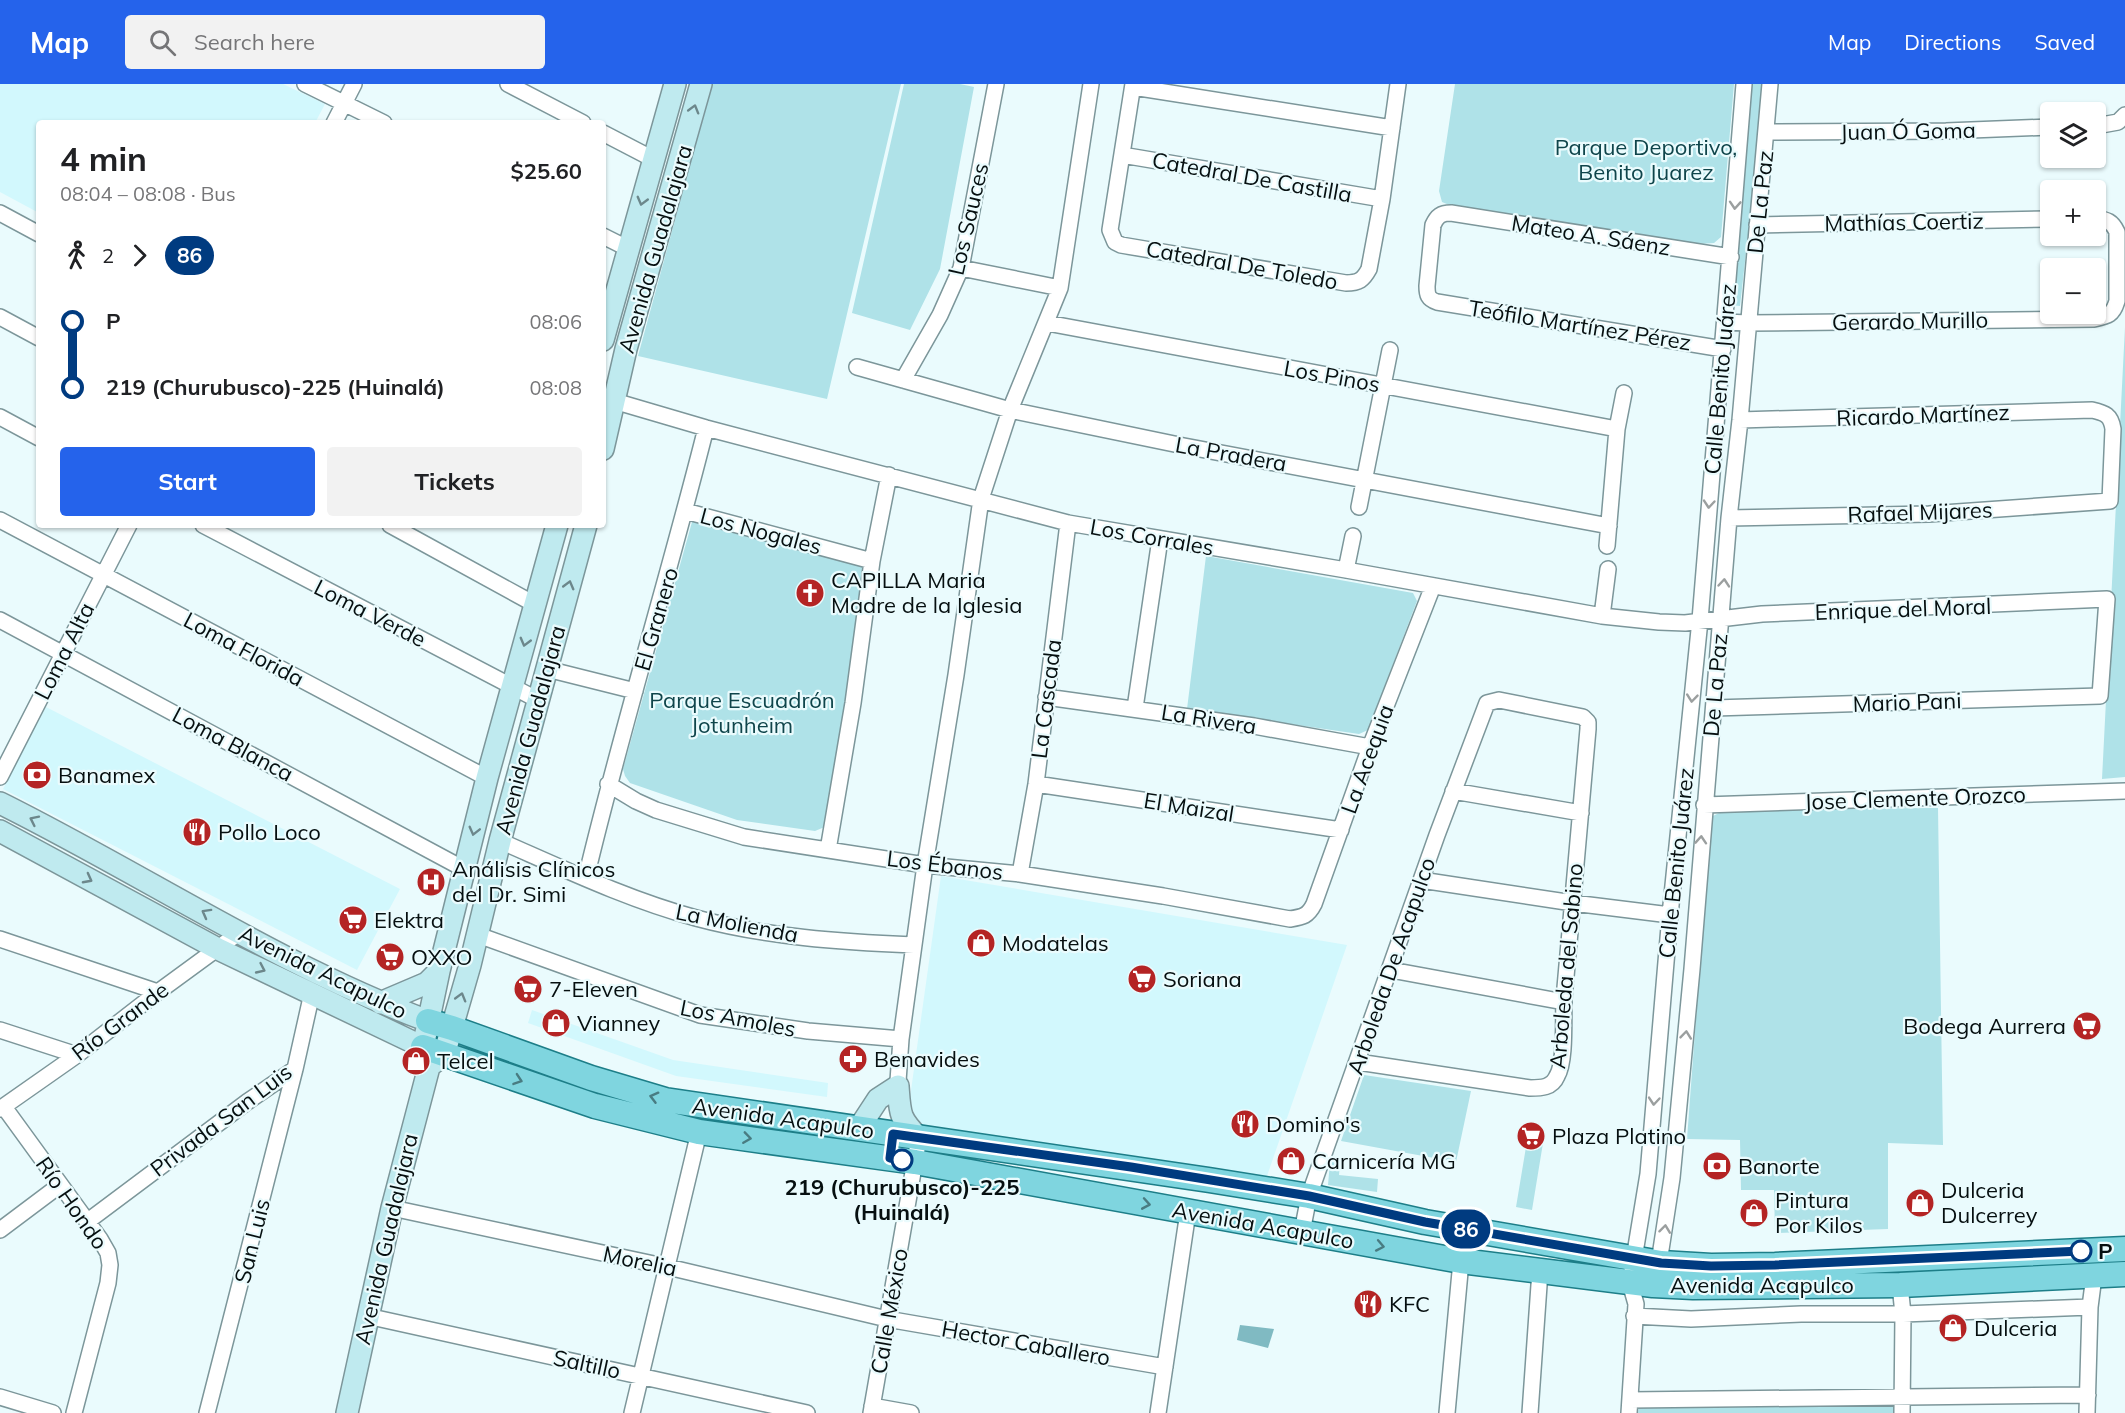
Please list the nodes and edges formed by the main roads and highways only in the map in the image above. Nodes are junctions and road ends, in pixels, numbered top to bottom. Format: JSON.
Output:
{"nodes":[{"id":1,"x":675,"y":84,"type":"edge"},
{"id":2,"x":701,"y":84,"type":"edge"},
{"id":3,"x":606,"y":330,"type":"edge"},
{"id":4,"x":606,"y":436,"type":"edge"},
{"id":5,"x":556,"y":528,"type":"edge"},
{"id":6,"x":585,"y":528,"type":"edge"},
{"id":7,"x":0,"y":803,"type":"edge"},
{"id":8,"x":0,"y":831,"type":"edge"},
{"id":9,"x":439,"y":971,"type":"junction"},
{"id":10,"x":380,"y":1003,"type":"junction"},
{"id":11,"x":428,"y":1021,"type":"junction"},
{"id":12,"x":452,"y":1028,"type":"junction"},
{"id":13,"x":432,"y":1056,"type":"junction"},
{"id":14,"x":859,"y":1128,"type":"junction"},
{"id":15,"x":919,"y":1138,"type":"junction"},
{"id":16,"x":1144,"y":1170,"type":"junction"},
{"id":17,"x":1058,"y":1188,"type":"junction"},
{"id":18,"x":2125,"y":1249,"type":"edge"},
{"id":19,"x":2125,"y":1274,"type":"edge"},
{"id":20,"x":347,"y":1413,"type":"edge"}],
"edges":[{"from":1,"to":3,"type":"main road","name":"Avenida Guadalajara","one_way":true},
{"from":4,"to":2,"type":"main road","name":"Avenida Guadalajara","one_way":true},
{"from":5,"to":9,"type":"main road","name":"Avenida Guadalajara","one_way":true},
{"from":12,"to":6,"type":"main road","name":"Avenida Guadalajara","one_way":true},
{"from":10,"to":7,"type":"main road","name":"Avenida Acapulco","one_way":true},
{"from":8,"to":13,"type":"main road","name":"Avenida Acapulco","one_way":true},
{"from":9,"to":10,"type":"main road"},
{"from":9,"to":11,"type":"main road","name":"Avenida Guadalajara"},
{"from":10,"to":11,"type":"main road","name":"Avenida Acapulco"},
{"from":11,"to":12,"type":"main road","name":"Avenida Acapulco"},
{"from":11,"to":13,"type":"main road","name":"Avenida Guadalajara"},
{"from":12,"to":13,"type":"main road","name":"Avenida Guadalajara"},
{"from":14,"to":12,"type":"main road","name":"Avenida Acapulco","one_way":true},
{"from":13,"to":17,"type":"main road","name":"Avenida Acapulco","one_way":true},
{"from":13,"to":20,"type":"main road","name":"Avenida Guadalajara"},
{"from":14,"to":15,"type":"main road","name":"Avenida Acapulco"},
{"from":14,"to":15,"type":"main road"},
{"from":15,"to":16,"type":"main road","name":"Avenida Acapulco"},
{"from":16,"to":17,"type":"main road"},
{"from":16,"to":18,"type":"main road","name":"Avenida Acapulco"},
{"from":17,"to":19,"type":"main road","name":"Avenida Acapulco","one_way":true}]}
